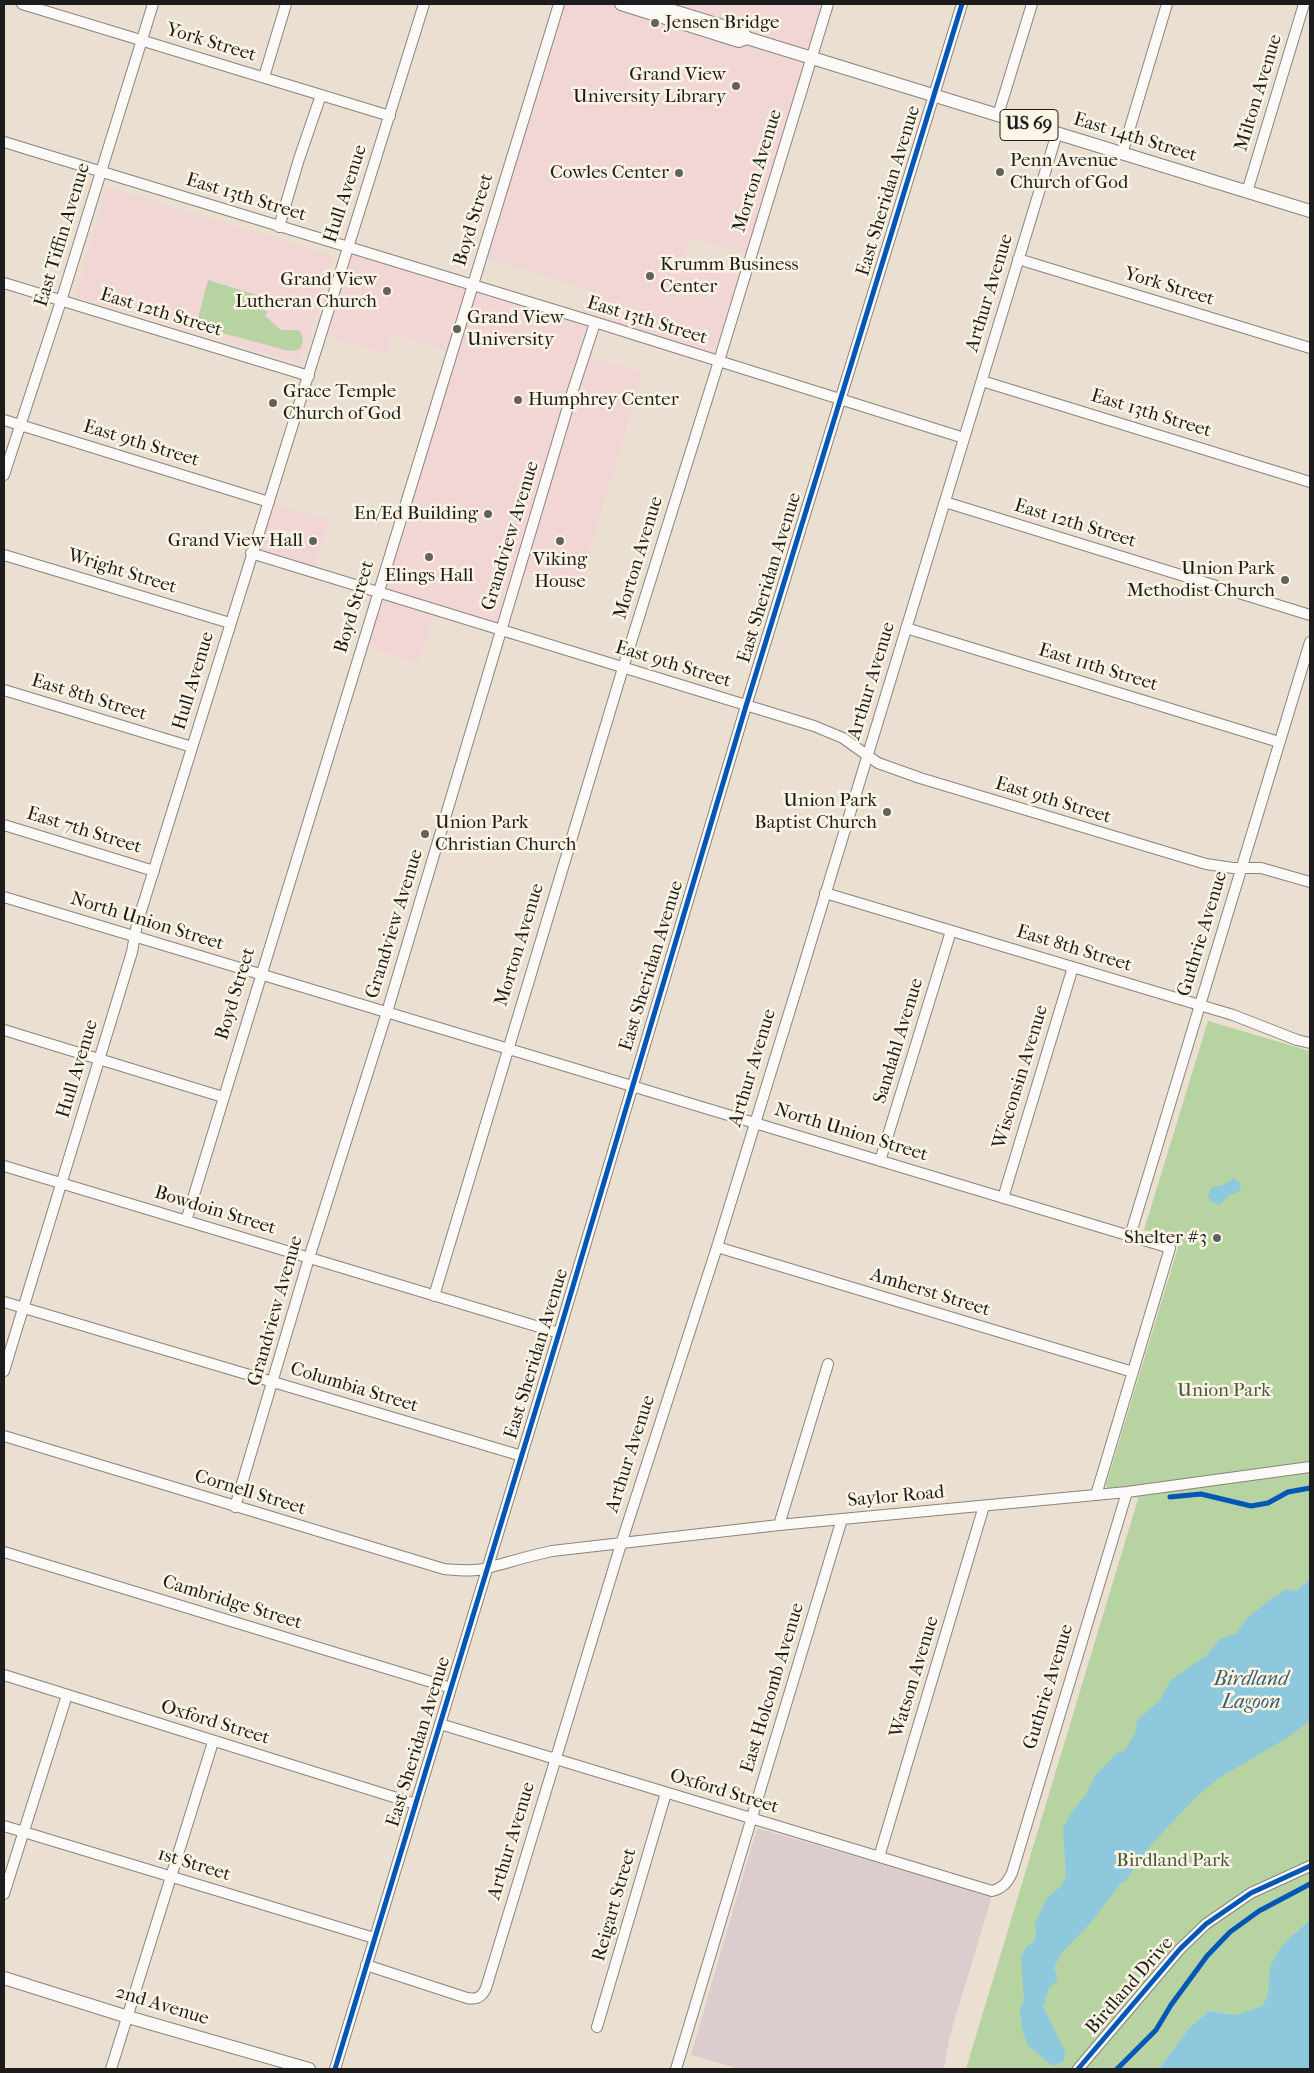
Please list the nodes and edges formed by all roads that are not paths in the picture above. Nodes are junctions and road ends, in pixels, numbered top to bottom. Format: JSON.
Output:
{"nodes":[{"id":1,"x":22,"y":4,"type":"edge"},
{"id":2,"x":153,"y":4,"type":"edge"},
{"id":3,"x":286,"y":4,"type":"edge"},
{"id":4,"x":424,"y":4,"type":"edge"},
{"id":5,"x":558,"y":4,"type":"edge"},
{"id":6,"x":621,"y":4,"type":"edge"},
{"id":7,"x":651,"y":4,"type":"edge"},
{"id":8,"x":828,"y":4,"type":"edge"},
{"id":9,"x":962,"y":4,"type":"edge"},
{"id":10,"x":1032,"y":4,"type":"edge"},
{"id":11,"x":1167,"y":4,"type":"edge"},
{"id":12,"x":1304,"y":4,"type":"edge"},
{"id":13,"x":747,"y":38,"type":"junction"},
{"id":14,"x":142,"y":40,"type":"junction"},
{"id":15,"x":810,"y":58,"type":"junction"},
{"id":16,"x":264,"y":77,"type":"junction"},
{"id":17,"x":321,"y":95,"type":"junction"},
{"id":18,"x":934,"y":96,"type":"junction"},
{"id":19,"x":998,"y":115,"type":"junction"},
{"id":20,"x":390,"y":116,"type":"junction"},
{"id":21,"x":1057,"y":134,"type":"junction"},
{"id":22,"x":4,"y":142,"type":"edge"},
{"id":23,"x":1122,"y":154,"type":"junction"},
{"id":24,"x":101,"y":172,"type":"junction"},
{"id":25,"x":1247,"y":192,"type":"junction"},
{"id":26,"x":1310,"y":211,"type":"edge"},
{"id":27,"x":279,"y":226,"type":"junction"},
{"id":28,"x":348,"y":247,"type":"junction"},
{"id":29,"x":1018,"y":259,"type":"junction"},
{"id":30,"x":4,"y":283,"type":"edge"},
{"id":31,"x":472,"y":285,"type":"junction"},
{"id":32,"x":61,"y":301,"type":"junction"},
{"id":33,"x":595,"y":323,"type":"junction"},
{"id":34,"x":1310,"y":348,"type":"edge"},
{"id":35,"x":719,"y":361,"type":"junction"},
{"id":36,"x":309,"y":376,"type":"junction"},
{"id":37,"x":982,"y":381,"type":"junction"},
{"id":38,"x":842,"y":400,"type":"junction"},
{"id":39,"x":4,"y":420,"type":"edge"},
{"id":40,"x":21,"y":426,"type":"junction"},
{"id":41,"x":964,"y":438,"type":"junction"},
{"id":42,"x":4,"y":475,"type":"edge"},
{"id":43,"x":1310,"y":482,"type":"edge"},
{"id":44,"x":269,"y":502,"type":"junction"},
{"id":45,"x":945,"y":502,"type":"junction"},
{"id":46,"x":251,"y":553,"type":"junction"},
{"id":47,"x":4,"y":555,"type":"edge"},
{"id":48,"x":378,"y":593,"type":"junction"},
{"id":49,"x":1310,"y":615,"type":"edge"},
{"id":50,"x":230,"y":623,"type":"junction"},
{"id":51,"x":906,"y":628,"type":"junction"},
{"id":52,"x":501,"y":630,"type":"junction"},
{"id":53,"x":1310,"y":642,"type":"edge"},
{"id":54,"x":623,"y":668,"type":"junction"},
{"id":55,"x":4,"y":690,"type":"edge"},
{"id":56,"x":746,"y":706,"type":"junction"},
{"id":57,"x":1280,"y":742,"type":"junction"},
{"id":58,"x":192,"y":748,"type":"junction"},
{"id":59,"x":867,"y":756,"type":"junction"},
{"id":60,"x":4,"y":824,"type":"edge"},
{"id":61,"x":1240,"y":868,"type":"junction"},
{"id":62,"x":154,"y":871,"type":"junction"},
{"id":63,"x":1310,"y":882,"type":"edge"},
{"id":64,"x":826,"y":894,"type":"junction"},
{"id":65,"x":4,"y":897,"type":"edge"},
{"id":66,"x":951,"y":931,"type":"junction"},
{"id":67,"x":135,"y":937,"type":"junction"},
{"id":68,"x":1073,"y":967,"type":"junction"},
{"id":69,"x":261,"y":974,"type":"junction"},
{"id":70,"x":1199,"y":1006,"type":"junction"},
{"id":71,"x":387,"y":1012,"type":"junction"},
{"id":72,"x":4,"y":1030,"type":"edge"},
{"id":73,"x":1310,"y":1043,"type":"edge"},
{"id":74,"x":508,"y":1048,"type":"junction"},
{"id":75,"x":99,"y":1059,"type":"junction"},
{"id":76,"x":632,"y":1085,"type":"junction"},
{"id":77,"x":222,"y":1097,"type":"junction"},
{"id":78,"x":754,"y":1123,"type":"junction"},
{"id":79,"x":880,"y":1161,"type":"junction"},
{"id":80,"x":4,"y":1166,"type":"edge"},
{"id":81,"x":61,"y":1184,"type":"junction"},
{"id":82,"x":1002,"y":1198,"type":"junction"},
{"id":83,"x":186,"y":1221,"type":"junction"},
{"id":84,"x":1130,"y":1236,"type":"junction"},
{"id":85,"x":716,"y":1247,"type":"junction"},
{"id":86,"x":309,"y":1258,"type":"junction"},
{"id":87,"x":434,"y":1296,"type":"junction"},
{"id":88,"x":4,"y":1302,"type":"edge"},
{"id":89,"x":23,"y":1308,"type":"junction"},
{"id":90,"x":559,"y":1332,"type":"junction"},
{"id":91,"x":828,"y":1364,"type":"dead end"},
{"id":92,"x":4,"y":1371,"type":"edge"},
{"id":93,"x":1133,"y":1372,"type":"junction"},
{"id":94,"x":273,"y":1382,"type":"junction"},
{"id":95,"x":4,"y":1436,"type":"edge"},
{"id":96,"x":522,"y":1456,"type":"junction"},
{"id":97,"x":1310,"y":1467,"type":"edge"},
{"id":98,"x":1128,"y":1492,"type":"junction"},
{"id":99,"x":1096,"y":1495,"type":"junction"},
{"id":100,"x":984,"y":1506,"type":"junction"},
{"id":101,"x":235,"y":1507,"type":"junction"},
{"id":102,"x":842,"y":1520,"type":"junction"},
{"id":103,"x":780,"y":1525,"type":"junction"},
{"id":104,"x":621,"y":1544,"type":"junction"},
{"id":105,"x":4,"y":1552,"type":"edge"},
{"id":106,"x":488,"y":1568,"type":"junction"},
{"id":107,"x":4,"y":1675,"type":"edge"},
{"id":108,"x":451,"y":1688,"type":"junction"},
{"id":109,"x":67,"y":1695,"type":"junction"},
{"id":110,"x":440,"y":1724,"type":"junction"},
{"id":111,"x":214,"y":1742,"type":"junction"},
{"id":112,"x":555,"y":1759,"type":"junction"},
{"id":113,"x":666,"y":1793,"type":"junction"},
{"id":114,"x":416,"y":1804,"type":"junction"},
{"id":115,"x":752,"y":1819,"type":"junction"},
{"id":116,"x":4,"y":1826,"type":"edge"},
{"id":117,"x":24,"y":1832,"type":"junction"},
{"id":118,"x":879,"y":1857,"type":"junction"},
{"id":119,"x":1310,"y":1866,"type":"edge"},
{"id":120,"x":172,"y":1877,"type":"junction"},
{"id":121,"x":999,"y":1889,"type":"joint"},
{"id":122,"x":4,"y":1894,"type":"edge"},
{"id":123,"x":374,"y":1938,"type":"junction"},
{"id":124,"x":366,"y":1965,"type":"junction"},
{"id":125,"x":4,"y":1978,"type":"edge"},
{"id":126,"x":128,"y":2016,"type":"junction"},
{"id":127,"x":597,"y":2027,"type":"dead end"},
{"id":128,"x":277,"y":2060,"type":"junction"},
{"id":129,"x":676,"y":2068,"type":"edge"},
{"id":130,"x":111,"y":2069,"type":"edge"},
{"id":131,"x":286,"y":2069,"type":"edge"},
{"id":132,"x":309,"y":2069,"type":"edge"},
{"id":133,"x":335,"y":2069,"type":"edge"},
{"id":134,"x":1078,"y":2069,"type":"edge"}],
"edges":[{"from":1,"to":14,"type":"street","name":"York Street"},
{"from":2,"to":14,"type":"street","name":"East Tiffin Avenue"},
{"from":3,"to":16,"type":"street"},
{"from":4,"to":20,"type":"street","name":"Hull Avenue"},
{"from":5,"to":31,"type":"street","name":"Boyd Street"},
{"from":6,"to":13,"type":"main road","name":"East 14th Street","number":"US 69"},
{"from":7,"to":13,"type":"main road","name":"East 14th Street","number":"US 69"},
{"from":8,"to":15,"type":"street","name":"Morton Avenue"},
{"from":9,"to":18,"type":"street","name":"East Sheridan Avenue"},
{"from":10,"to":19,"type":"street"},
{"from":11,"to":23,"type":"street"},
{"from":12,"to":25,"type":"street","name":"Milton Avenue"},
{"from":13,"to":15,"type":"main road","name":"East 14th Street","number":"US 69"},
{"from":14,"to":16,"type":"street","name":"York Street"},
{"from":14,"to":24,"type":"street","name":"East Tiffin Avenue"},
{"from":15,"to":18,"type":"main road","name":"East 14th Street","number":"US 69"},
{"from":15,"to":35,"type":"street","name":"Morton Avenue"},
{"from":16,"to":17,"type":"street","name":"York Street"},
{"from":17,"to":20,"type":"street","name":"York Street"},
{"from":17,"to":27,"type":"street"},
{"from":18,"to":19,"type":"main road","name":"East 14th Street","number":"US 69"},
{"from":18,"to":38,"type":"street","name":"East Sheridan Avenue"},
{"from":19,"to":21,"type":"main road","name":"East 14th Street","number":"US 69"},
{"from":20,"to":28,"type":"street","name":"Hull Avenue"},
{"from":21,"to":23,"type":"main road","name":"East 14th Street","number":"US 69"},
{"from":21,"to":29,"type":"street","name":"Arthur Avenue"},
{"from":22,"to":24,"type":"street","name":"East 13th Street"},
{"from":23,"to":25,"type":"main road","name":"East 14th Street","number":"US 69"},
{"from":24,"to":27,"type":"street","name":"East 13th Street"},
{"from":24,"to":32,"type":"street","name":"East Tiffin Avenue"},
{"from":25,"to":26,"type":"main road","name":"East 14th Street","number":"US 69"},
{"from":27,"to":28,"type":"street","name":"East 13th Street"},
{"from":28,"to":31,"type":"street","name":"East 13th Street"},
{"from":28,"to":36,"type":"street","name":"Hull Avenue"},
{"from":29,"to":34,"type":"street","name":"York Street"},
{"from":29,"to":37,"type":"street","name":"Arthur Avenue"},
{"from":30,"to":32,"type":"street","name":"East 12th Street"},
{"from":31,"to":33,"type":"street","name":"East 13th Street"},
{"from":31,"to":48,"type":"street","name":"Boyd Street"},
{"from":32,"to":36,"type":"street","name":"East 12th Street"},
{"from":32,"to":40,"type":"street","name":"East Tiffin Avenue"},
{"from":33,"to":35,"type":"street","name":"East 13th Street"},
{"from":33,"to":52,"type":"street","name":"Grandview Avenue"},
{"from":35,"to":38,"type":"street","name":"East 13th Street"},
{"from":35,"to":54,"type":"street","name":"Morton Avenue"},
{"from":36,"to":44,"type":"street","name":"Hull Avenue"},
{"from":37,"to":41,"type":"street","name":"Arthur Avenue"},
{"from":37,"to":43,"type":"street","name":"East 13th Street"},
{"from":38,"to":41,"type":"street","name":"East 13th Street"},
{"from":38,"to":56,"type":"street","name":"East Sheridan Avenue"},
{"from":39,"to":40,"type":"street","name":"East 9th Street"},
{"from":40,"to":42,"type":"street","name":"East Tiffin Avenue"},
{"from":40,"to":44,"type":"street","name":"East 9th Street"},
{"from":41,"to":45,"type":"street","name":"Arthur Avenue"},
{"from":44,"to":46,"type":"street","name":"Hull Avenue"},
{"from":45,"to":49,"type":"street","name":"East 12th Street"},
{"from":45,"to":51,"type":"street","name":"Arthur Avenue"},
{"from":46,"to":48,"type":"street","name":"East 9th Street"},
{"from":46,"to":50,"type":"street","name":"Hull Avenue"},
{"from":47,"to":50,"type":"street","name":"Wright Street"},
{"from":48,"to":52,"type":"street","name":"East 9th Street"},
{"from":48,"to":69,"type":"street","name":"Boyd Street"},
{"from":50,"to":58,"type":"street","name":"Hull Avenue"},
{"from":51,"to":57,"type":"street","name":"East 11th Street"},
{"from":51,"to":59,"type":"street","name":"Arthur Avenue"},
{"from":52,"to":54,"type":"street","name":"East 9th Street"},
{"from":52,"to":71,"type":"street","name":"Grandview Avenue"},
{"from":53,"to":57,"type":"street","name":"Guthrie Avenue"},
{"from":54,"to":56,"type":"street","name":"East 9th Street"},
{"from":54,"to":74,"type":"street","name":"Morton Avenue"},
{"from":55,"to":58,"type":"street","name":"East 8th Street"},
{"from":56,"to":59,"type":"street","name":"East 9th Street"},
{"from":56,"to":76,"type":"street","name":"East Sheridan Avenue"},
{"from":57,"to":61,"type":"street","name":"Guthrie Avenue"},
{"from":58,"to":62,"type":"street","name":"Hull Avenue"},
{"from":59,"to":61,"type":"street","name":"East 9th Street"},
{"from":59,"to":64,"type":"street","name":"Arthur Avenue"},
{"from":60,"to":62,"type":"street","name":"East 7th Street"},
{"from":61,"to":63,"type":"street","name":"East 9th Street"},
{"from":61,"to":70,"type":"street","name":"Guthrie Avenue"},
{"from":62,"to":67,"type":"street","name":"Hull Avenue"},
{"from":64,"to":66,"type":"street","name":"East 8th Street"},
{"from":64,"to":78,"type":"street","name":"Arthur Avenue"},
{"from":65,"to":67,"type":"street","name":"North Union Street"},
{"from":66,"to":68,"type":"street","name":"East 8th Street"},
{"from":66,"to":79,"type":"street","name":"Sandahl Avenue"},
{"from":67,"to":69,"type":"street","name":"North Union Street"},
{"from":67,"to":75,"type":"street","name":"Hull Avenue"},
{"from":68,"to":70,"type":"street","name":"East 8th Street"},
{"from":68,"to":82,"type":"street","name":"Wisconsin Avenue"},
{"from":69,"to":71,"type":"street","name":"North Union Street"},
{"from":69,"to":77,"type":"street","name":"Boyd Street"},
{"from":70,"to":73,"type":"street","name":"East 8th Street"},
{"from":70,"to":84,"type":"street","name":"Guthrie Avenue"},
{"from":71,"to":74,"type":"street","name":"North Union Street"},
{"from":71,"to":86,"type":"street","name":"Grandview Avenue"},
{"from":72,"to":75,"type":"street"},
{"from":74,"to":76,"type":"street","name":"North Union Street"},
{"from":74,"to":87,"type":"street","name":"Morton Avenue"},
{"from":75,"to":77,"type":"street"},
{"from":75,"to":81,"type":"street","name":"Hull Avenue"},
{"from":76,"to":78,"type":"street","name":"North Union Street"},
{"from":76,"to":90,"type":"street","name":"East Sheridan Avenue"},
{"from":77,"to":83,"type":"street","name":"Boyd Street"},
{"from":78,"to":79,"type":"street","name":"North Union Street"},
{"from":78,"to":85,"type":"street","name":"Arthur Avenue"},
{"from":79,"to":82,"type":"street","name":"North Union Street"},
{"from":80,"to":81,"type":"street","name":"Bowdoin Street"},
{"from":81,"to":83,"type":"street","name":"Bowdoin Street"},
{"from":81,"to":89,"type":"street","name":"Hull Avenue"},
{"from":82,"to":84,"type":"street","name":"North Union Street"},
{"from":83,"to":86,"type":"street","name":"Bowdoin Street"},
{"from":84,"to":93,"type":"street","name":"North Union Street"},
{"from":85,"to":93,"type":"street","name":"Amherst Street"},
{"from":85,"to":104,"type":"street","name":"Arthur Avenue"},
{"from":86,"to":87,"type":"street","name":"Bowdoin Street"},
{"from":86,"to":94,"type":"street","name":"Grandview Avenue"},
{"from":87,"to":90,"type":"street","name":"Bowdoin Street"},
{"from":88,"to":89,"type":"street","name":"Columbia Street"},
{"from":89,"to":92,"type":"street","name":"Hull Avenue"},
{"from":89,"to":94,"type":"street","name":"Columbia Street"},
{"from":90,"to":96,"type":"street","name":"East Sheridan Avenue"},
{"from":91,"to":103,"type":"street"},
{"from":93,"to":99,"type":"street"},
{"from":94,"to":96,"type":"street","name":"Columbia Street"},
{"from":94,"to":101,"type":"street","name":"Grandview Avenue"},
{"from":95,"to":101,"type":"street","name":"Cornell Street"},
{"from":96,"to":106,"type":"street","name":"East Sheridan Avenue"},
{"from":97,"to":98,"type":"street","name":"Saylor Road"},
{"from":98,"to":99,"type":"street","name":"Saylor Road"},
{"from":98,"to":121,"type":"street","name":"Guthrie Avenue"},
{"from":99,"to":100,"type":"street","name":"Saylor Road"},
{"from":100,"to":102,"type":"street","name":"Saylor Road"},
{"from":100,"to":118,"type":"street","name":"Watson Avenue"},
{"from":101,"to":106,"type":"street","name":"Cornell Street"},
{"from":102,"to":103,"type":"street","name":"Saylor Road"},
{"from":102,"to":115,"type":"street","name":"East Holcomb Avenue"},
{"from":103,"to":104,"type":"street","name":"Saylor Road"},
{"from":104,"to":106,"type":"street","name":"Saylor Road"},
{"from":104,"to":112,"type":"street","name":"Arthur Avenue"},
{"from":105,"to":108,"type":"street","name":"Cambridge Street"},
{"from":106,"to":108,"type":"street","name":"East Sheridan Avenue"},
{"from":107,"to":109,"type":"street","name":"Oxford Street"},
{"from":108,"to":110,"type":"street","name":"East Sheridan Avenue"},
{"from":109,"to":111,"type":"street","name":"Oxford Street"},
{"from":109,"to":117,"type":"street"},
{"from":110,"to":112,"type":"street","name":"Oxford Street"},
{"from":110,"to":114,"type":"street","name":"East Sheridan Avenue"},
{"from":111,"to":114,"type":"street","name":"Oxford Street"},
{"from":111,"to":120,"type":"street"},
{"from":112,"to":113,"type":"street","name":"Oxford Street"},
{"from":112,"to":124,"type":"street","name":"Arthur Avenue"},
{"from":113,"to":115,"type":"street","name":"Oxford Street"},
{"from":113,"to":127,"type":"street","name":"Reigart Street"},
{"from":114,"to":123,"type":"street","name":"East Sheridan Avenue"},
{"from":115,"to":118,"type":"street","name":"Oxford Street"},
{"from":115,"to":129,"type":"street","name":"East Holcomb Avenue"},
{"from":116,"to":117,"type":"street","name":"1st Street"},
{"from":117,"to":120,"type":"street","name":"1st Street"},
{"from":117,"to":122,"type":"street"},
{"from":118,"to":121,"type":"street","name":"Oxford Street"},
{"from":119,"to":134,"type":"street","name":"Birdland Drive"},
{"from":120,"to":123,"type":"street","name":"1st Street"},
{"from":120,"to":126,"type":"street"},
{"from":123,"to":124,"type":"street","name":"East Sheridan Avenue"},
{"from":124,"to":133,"type":"street","name":"East Sheridan Avenue"},
{"from":125,"to":126,"type":"main road","name":"2nd Avenue"},
{"from":126,"to":128,"type":"main road","name":"2nd Avenue"},
{"from":126,"to":130,"type":"street"},
{"from":128,"to":131,"type":"main road"},
{"from":128,"to":132,"type":"main road","name":"2nd Avenue"}]}
